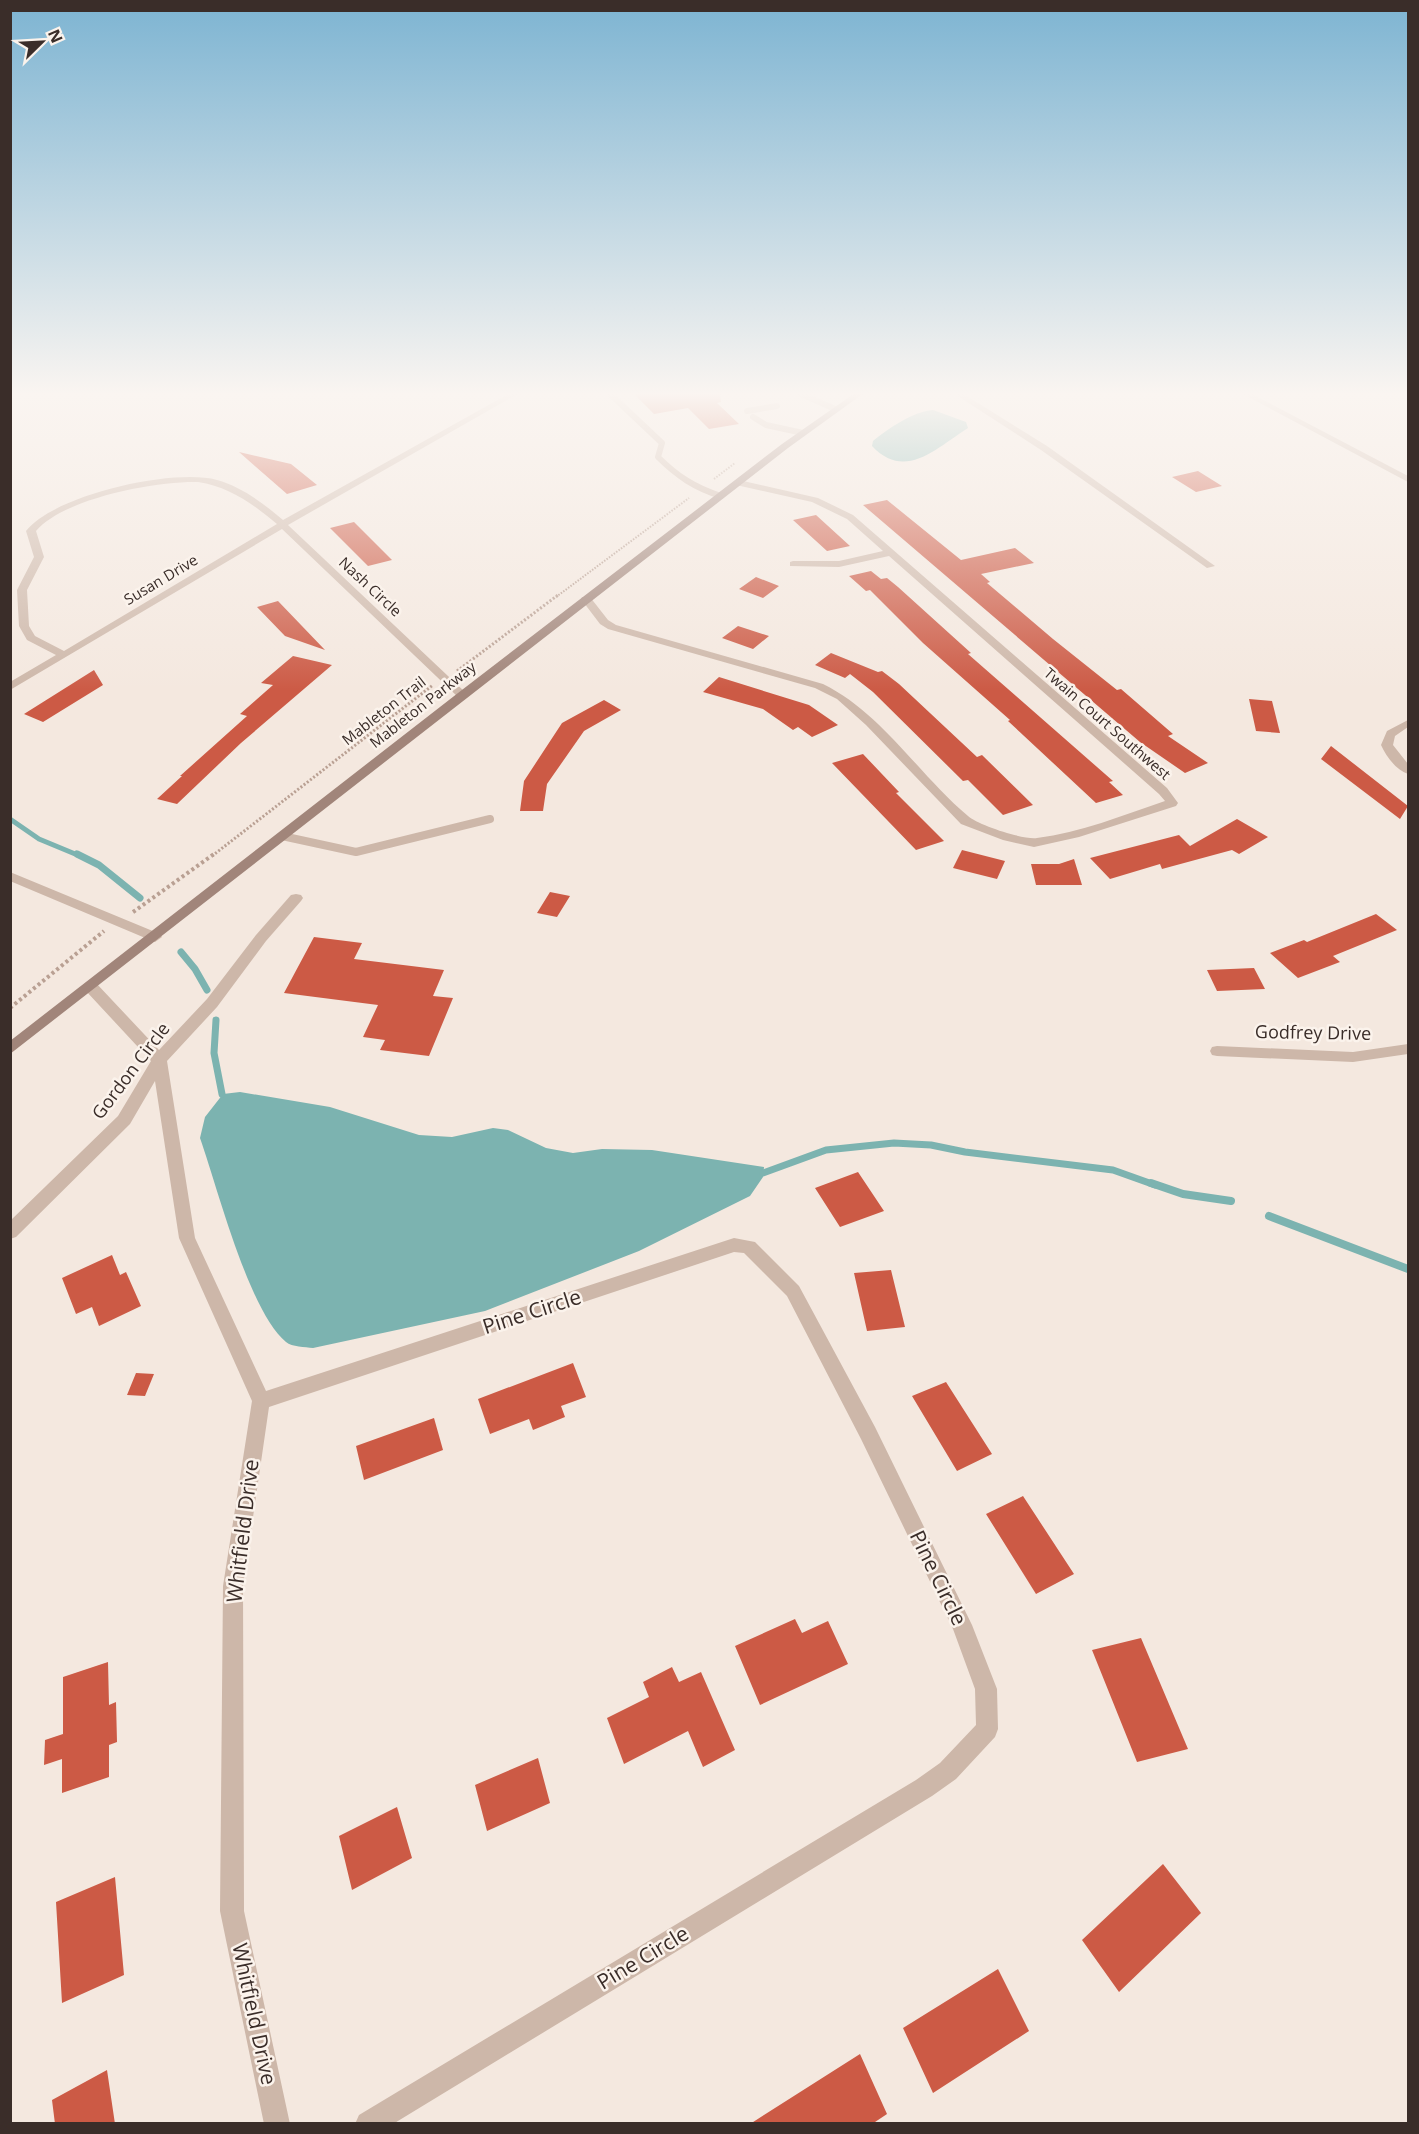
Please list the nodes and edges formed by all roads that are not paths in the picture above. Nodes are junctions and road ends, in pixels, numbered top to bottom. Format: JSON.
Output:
{"nodes":[{"id":1,"x":113,"y":493,"type":"edge"},
{"id":2,"x":236,"y":493,"type":"edge"},
{"id":3,"x":339,"y":493,"type":"edge"},
{"id":4,"x":709,"y":493,"type":"edge"},
{"id":5,"x":726,"y":493,"type":"edge"},
{"id":6,"x":781,"y":493,"type":"edge"},
{"id":7,"x":1107,"y":493,"type":"edge"},
{"id":8,"x":722,"y":496,"type":"junction"},
{"id":9,"x":282,"y":525,"type":"junction"},
{"id":10,"x":888,"y":553,"type":"junction"},
{"id":11,"x":794,"y":564,"type":"dead end"},
{"id":12,"x":1210,"y":566,"type":"dead end"},
{"id":13,"x":586,"y":599,"type":"junction"},
{"id":14,"x":64,"y":655,"type":"junction"},
{"id":15,"x":10,"y":687,"type":"edge"},
{"id":16,"x":462,"y":694,"type":"junction"},
{"id":17,"x":1408,"y":723,"type":"edge"},
{"id":18,"x":1408,"y":770,"type":"edge"},
{"id":19,"x":490,"y":819,"type":"dead end"},
{"id":20,"x":282,"y":836,"type":"junction"},
{"id":21,"x":10,"y":876,"type":"edge"},
{"id":22,"x":296,"y":898,"type":"dead end"},
{"id":23,"x":155,"y":937,"type":"junction"},
{"id":24,"x":91,"y":987,"type":"junction"},
{"id":25,"x":10,"y":1049,"type":"edge"},
{"id":26,"x":1408,"y":1049,"type":"edge"},
{"id":27,"x":1217,"y":1051,"type":"dead end"},
{"id":28,"x":159,"y":1060,"type":"junction"},
{"id":29,"x":10,"y":1232,"type":"edge"},
{"id":30,"x":261,"y":1401,"type":"junction"},
{"id":31,"x":277,"y":2124,"type":"edge"},
{"id":32,"x":368,"y":2124,"type":"edge"}],
"edges":[{"from":1,"to":14,"type":"street","name":"Nash Circle"},
{"from":2,"to":9,"type":"street","name":"Nash Circle"},
{"from":3,"to":9,"type":"street","name":"Susan Drive"},
{"from":4,"to":8,"type":"lane"},
{"from":5,"to":8,"type":"main road","name":"Mableton Parkway"},
{"from":6,"to":10,"type":"street","name":"Twain Court Southwest"},
{"from":7,"to":12,"type":"street"},
{"from":8,"to":13,"type":"main road","name":"Mableton Parkway"},
{"from":9,"to":14,"type":"street","name":"Susan Drive"},
{"from":9,"to":16,"type":"street","name":"Nash Circle"},
{"from":10,"to":11,"type":"street"},
{"from":10,"to":13,"type":"street","name":"Twain Court Southwest"},
{"from":13,"to":16,"type":"main road","name":"Mableton Parkway"},
{"from":14,"to":15,"type":"street","name":"Susan Drive"},
{"from":16,"to":20,"type":"main road","name":"Mableton Parkway"},
{"from":17,"to":18,"type":"street"},
{"from":19,"to":20,"type":"lane"},
{"from":20,"to":23,"type":"main road","name":"Mableton Parkway"},
{"from":21,"to":23,"type":"street"},
{"from":22,"to":28,"type":"street","name":"Gordon Circle"},
{"from":23,"to":24,"type":"main road","name":"Mableton Parkway"},
{"from":24,"to":25,"type":"main road","name":"Mableton Parkway"},
{"from":24,"to":28,"type":"street"},
{"from":26,"to":27,"type":"street","name":"Godfrey Drive"},
{"from":28,"to":29,"type":"street","name":"Gordon Circle"},
{"from":28,"to":30,"type":"street"},
{"from":30,"to":31,"type":"street","name":"Whitfield Drive"},
{"from":30,"to":32,"type":"street","name":"Pine Circle"}]}
